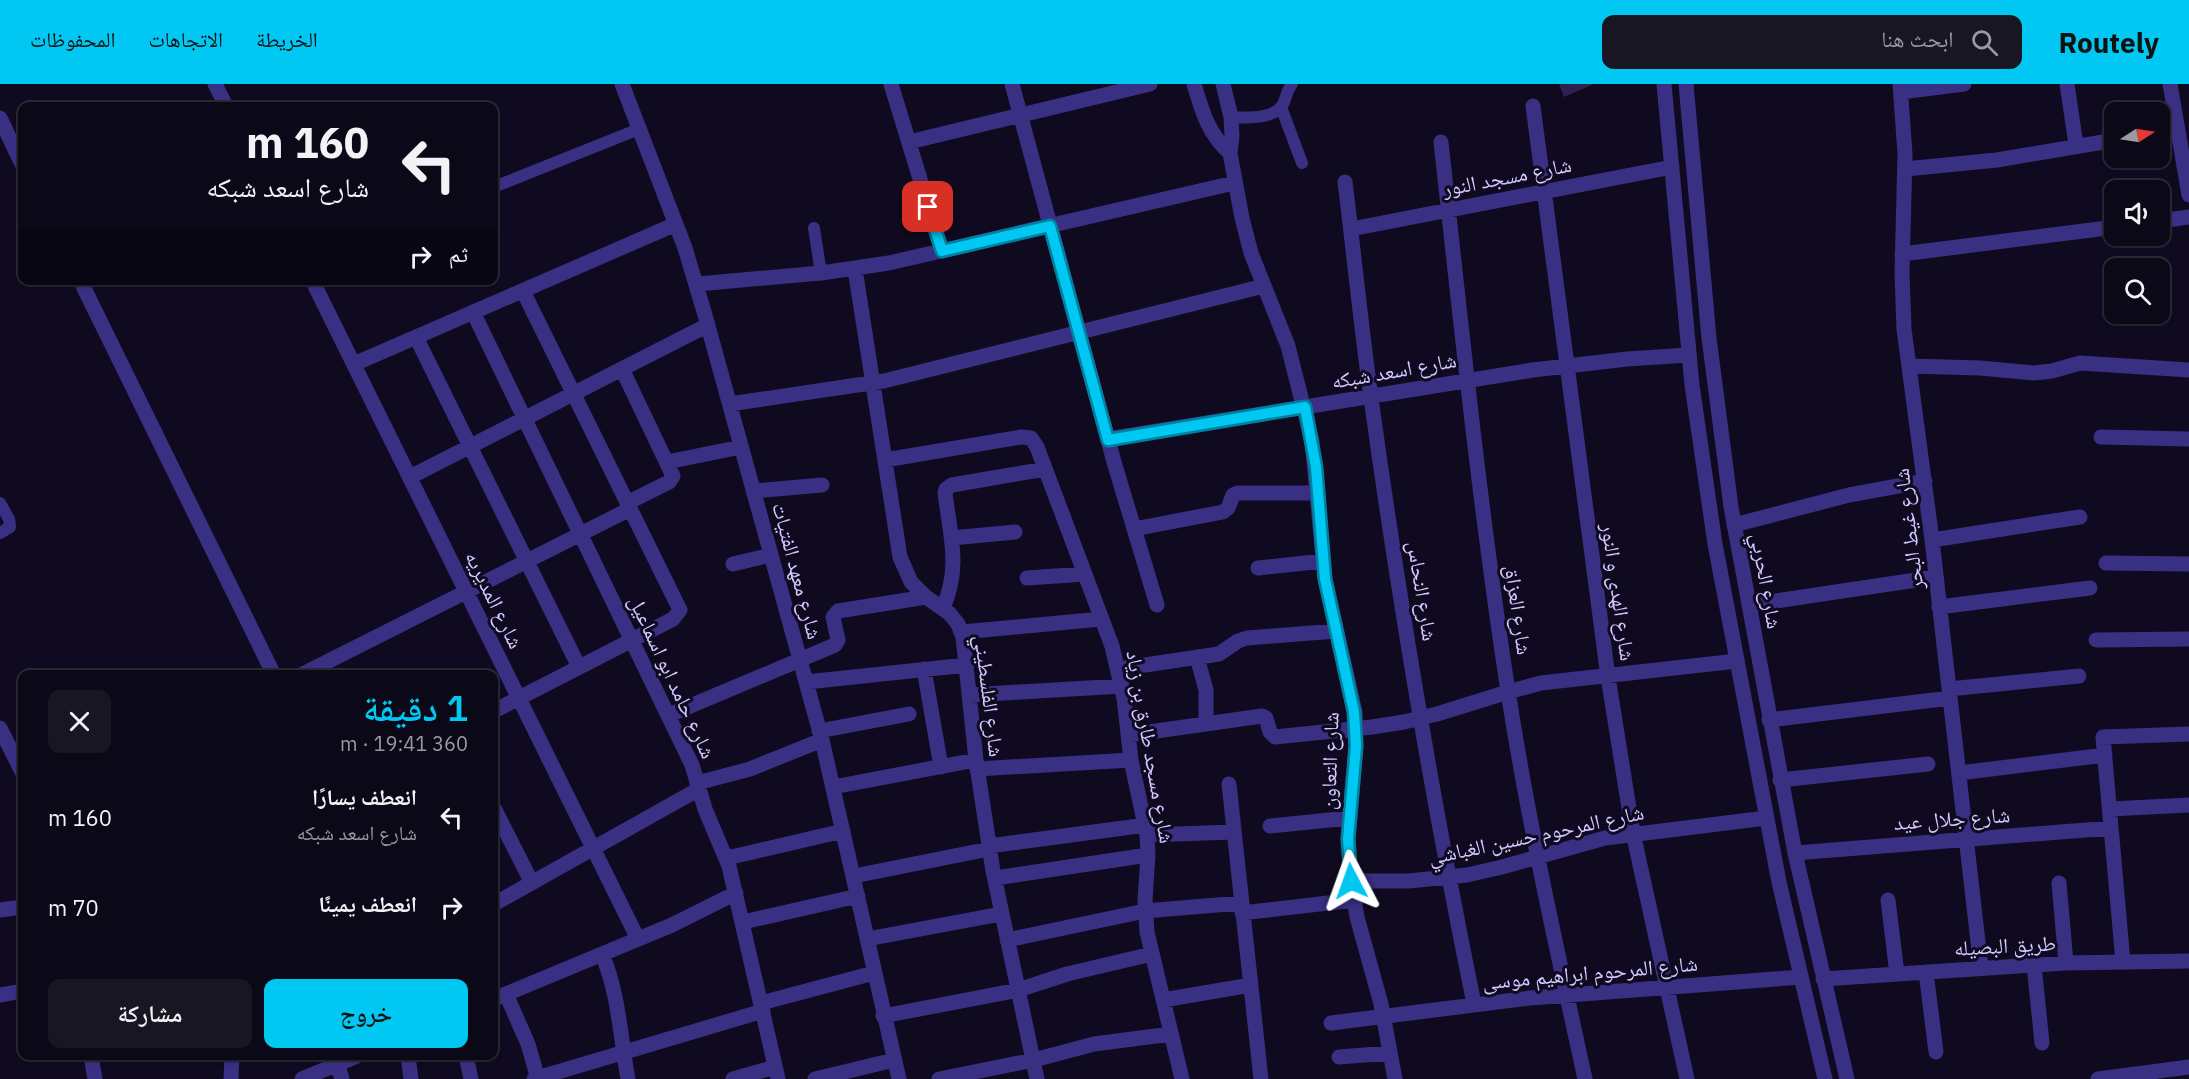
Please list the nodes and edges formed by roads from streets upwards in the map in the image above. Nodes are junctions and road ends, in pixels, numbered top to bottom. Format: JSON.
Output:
{"nodes":[{"id":1,"x":215,"y":84,"type":"edge"},
{"id":2,"x":622,"y":84,"type":"edge"},
{"id":3,"x":891,"y":84,"type":"edge"},
{"id":4,"x":1012,"y":84,"type":"edge"},
{"id":5,"x":1150,"y":84,"type":"edge"},
{"id":6,"x":1194,"y":84,"type":"edge"},
{"id":7,"x":1223,"y":84,"type":"edge"},
{"id":8,"x":1664,"y":84,"type":"edge"},
{"id":9,"x":1686,"y":84,"type":"edge"},
{"id":10,"x":1964,"y":84,"type":"edge"},
{"id":11,"x":2067,"y":84,"type":"edge"},
{"id":12,"x":2170,"y":84,"type":"edge"},
{"id":13,"x":1901,"y":88,"type":"edge"},
{"id":14,"x":224,"y":102,"type":"edge"},
{"id":15,"x":1533,"y":106,"type":"dead end"},
{"id":16,"x":1021,"y":115,"type":"junction"},
{"id":17,"x":0,"y":118,"type":"edge"},
{"id":18,"x":2178,"y":131,"type":"junction"},
{"id":19,"x":2170,"y":132,"type":"edge"},
{"id":20,"x":2104,"y":141,"type":"edge"},
{"id":21,"x":909,"y":142,"type":"junction"},
{"id":22,"x":1441,"y":142,"type":"dead end"},
{"id":23,"x":2076,"y":145,"type":"junction"},
{"id":24,"x":1230,"y":153,"type":"junction"},
{"id":25,"x":18,"y":156,"type":"edge"},
{"id":26,"x":1672,"y":167,"type":"junction"},
{"id":27,"x":1905,"y":169,"type":"junction"},
{"id":28,"x":1345,"y":182,"type":"dead end"},
{"id":29,"x":1234,"y":183,"type":"junction"},
{"id":30,"x":1544,"y":191,"type":"junction"},
{"id":31,"x":2189,"y":195,"type":"edge"},
{"id":32,"x":1448,"y":210,"type":"junction"},
{"id":33,"x":2189,"y":217,"type":"edge"},
{"id":34,"x":2170,"y":220,"type":"edge"},
{"id":35,"x":676,"y":224,"type":"junction"},
{"id":36,"x":1050,"y":226,"type":"junction"},
{"id":37,"x":2104,"y":228,"type":"edge"},
{"id":38,"x":1351,"y":229,"type":"junction"},
{"id":39,"x":942,"y":251,"type":"junction"},
{"id":40,"x":1902,"y":254,"type":"junction"},
{"id":41,"x":855,"y":269,"type":"junction"},
{"id":42,"x":697,"y":284,"type":"junction"},
{"id":43,"x":82,"y":285,"type":"edge"},
{"id":44,"x":314,"y":285,"type":"edge"},
{"id":45,"x":1264,"y":286,"type":"junction"},
{"id":46,"x":523,"y":291,"type":"junction"},
{"id":47,"x":473,"y":312,"type":"junction"},
{"id":48,"x":708,"y":325,"type":"junction"},
{"id":49,"x":1080,"y":332,"type":"junction"},
{"id":50,"x":416,"y":337,"type":"junction"},
{"id":51,"x":1689,"y":355,"type":"junction"},
{"id":52,"x":354,"y":364,"type":"junction"},
{"id":53,"x":1567,"y":365,"type":"junction"},
{"id":54,"x":1909,"y":366,"type":"junction"},
{"id":55,"x":622,"y":369,"type":"junction"},
{"id":56,"x":2189,"y":370,"type":"edge"},
{"id":57,"x":1467,"y":380,"type":"junction"},
{"id":58,"x":873,"y":383,"type":"junction"},
{"id":59,"x":572,"y":394,"type":"junction"},
{"id":60,"x":1370,"y":397,"type":"junction"},
{"id":61,"x":730,"y":404,"type":"junction"},
{"id":62,"x":1305,"y":407,"type":"junction"},
{"id":63,"x":524,"y":419,"type":"junction"},
{"id":64,"x":2101,"y":437,"type":"dead end"},
{"id":65,"x":2189,"y":439,"type":"edge"},
{"id":66,"x":1108,"y":440,"type":"junction"},
{"id":67,"x":470,"y":447,"type":"junction"},
{"id":68,"x":741,"y":447,"type":"junction"},
{"id":69,"x":885,"y":460,"type":"junction"},
{"id":70,"x":667,"y":462,"type":"junction"},
{"id":71,"x":1045,"y":469,"type":"junction"},
{"id":72,"x":410,"y":477,"type":"junction"},
{"id":73,"x":1925,"y":482,"type":"junction"},
{"id":74,"x":822,"y":485,"type":"dead end"},
{"id":75,"x":753,"y":491,"type":"junction"},
{"id":76,"x":1318,"y":493,"type":"junction"},
{"id":77,"x":629,"y":506,"type":"junction"},
{"id":78,"x":2080,"y":518,"type":"dead end"},
{"id":79,"x":1734,"y":525,"type":"junction"},
{"id":80,"x":1134,"y":529,"type":"junction"},
{"id":81,"x":1015,"y":532,"type":"dead end"},
{"id":82,"x":580,"y":534,"type":"junction"},
{"id":83,"x":952,"y":538,"type":"junction"},
{"id":84,"x":1932,"y":540,"type":"junction"},
{"id":85,"x":771,"y":555,"type":"junction"},
{"id":86,"x":526,"y":561,"type":"junction"},
{"id":87,"x":1323,"y":561,"type":"junction"},
{"id":88,"x":2106,"y":562,"type":"dead end"},
{"id":89,"x":733,"y":564,"type":"dead end"},
{"id":90,"x":2189,"y":564,"type":"edge"},
{"id":91,"x":1258,"y":568,"type":"dead end"},
{"id":92,"x":1085,"y":574,"type":"junction"},
{"id":93,"x":1936,"y":577,"type":"junction"},
{"id":94,"x":1027,"y":578,"type":"dead end"},
{"id":95,"x":2090,"y":588,"type":"dead end"},
{"id":96,"x":466,"y":591,"type":"junction"},
{"id":97,"x":926,"y":597,"type":"junction"},
{"id":98,"x":1157,"y":605,"type":"dead end"},
{"id":99,"x":1749,"y":605,"type":"junction"},
{"id":100,"x":1940,"y":607,"type":"junction"},
{"id":101,"x":943,"y":608,"type":"junction"},
{"id":102,"x":1101,"y":619,"type":"junction"},
{"id":103,"x":1336,"y":631,"type":"junction"},
{"id":104,"x":962,"y":632,"type":"junction"},
{"id":105,"x":2189,"y":639,"type":"edge"},
{"id":106,"x":632,"y":640,"type":"junction"},
{"id":107,"x":2096,"y":640,"type":"dead end"},
{"id":108,"x":1197,"y":657,"type":"junction"},
{"id":109,"x":800,"y":659,"type":"junction"},
{"id":110,"x":1737,"y":661,"type":"junction"},
{"id":111,"x":967,"y":665,"type":"junction"},
{"id":112,"x":579,"y":667,"type":"junction"},
{"id":113,"x":924,"y":669,"type":"junction"},
{"id":114,"x":1118,"y":669,"type":"junction"},
{"id":115,"x":272,"y":670,"type":"edge"},
{"id":116,"x":311,"y":670,"type":"edge"},
{"id":117,"x":2079,"y":676,"type":"dead end"},
{"id":118,"x":1608,"y":677,"type":"junction"},
{"id":119,"x":806,"y":681,"type":"junction"},
{"id":120,"x":1122,"y":687,"type":"junction"},
{"id":121,"x":1508,"y":692,"type":"junction"},
{"id":122,"x":1950,"y":693,"type":"junction"},
{"id":123,"x":969,"y":694,"type":"junction"},
{"id":124,"x":519,"y":698,"type":"junction"},
{"id":125,"x":1765,"y":699,"type":"junction"},
{"id":126,"x":1744,"y":702,"type":"junction"},
{"id":127,"x":498,"y":709,"type":"edge"},
{"id":128,"x":909,"y":714,"type":"dead end"},
{"id":129,"x":669,"y":715,"type":"junction"},
{"id":130,"x":1420,"y":719,"type":"junction"},
{"id":131,"x":1769,"y":720,"type":"junction"},
{"id":132,"x":1206,"y":724,"type":"junction"},
{"id":133,"x":0,"y":728,"type":"edge"},
{"id":134,"x":1356,"y":729,"type":"junction"},
{"id":135,"x":2189,"y":734,"type":"edge"},
{"id":136,"x":1128,"y":735,"type":"junction"},
{"id":137,"x":820,"y":736,"type":"junction"},
{"id":138,"x":2105,"y":755,"type":"junction"},
{"id":139,"x":1131,"y":760,"type":"junction"},
{"id":140,"x":18,"y":764,"type":"edge"},
{"id":141,"x":977,"y":764,"type":"junction"},
{"id":142,"x":1928,"y":764,"type":"dead end"},
{"id":143,"x":941,"y":767,"type":"junction"},
{"id":144,"x":1959,"y":773,"type":"junction"},
{"id":145,"x":1780,"y":780,"type":"junction"},
{"id":146,"x":1229,"y":784,"type":"dead end"},
{"id":147,"x":698,"y":786,"type":"junction"},
{"id":148,"x":833,"y":787,"type":"junction"},
{"id":149,"x":2189,"y":805,"type":"edge"},
{"id":150,"x":2110,"y":809,"type":"junction"},
{"id":151,"x":498,"y":816,"type":"edge"},
{"id":152,"x":1349,"y":818,"type":"junction"},
{"id":153,"x":1766,"y":818,"type":"junction"},
{"id":154,"x":1270,"y":826,"type":"dead end"},
{"id":155,"x":2111,"y":828,"type":"junction"},
{"id":156,"x":1146,"y":830,"type":"junction"},
{"id":157,"x":843,"y":831,"type":"junction"},
{"id":158,"x":1234,"y":832,"type":"junction"},
{"id":159,"x":1633,"y":833,"type":"junction"},
{"id":160,"x":1967,"y":839,"type":"junction"},
{"id":161,"x":989,"y":847,"type":"junction"},
{"id":162,"x":593,"y":848,"type":"junction"},
{"id":163,"x":1795,"y":853,"type":"junction"},
{"id":164,"x":1148,"y":855,"type":"junction"},
{"id":165,"x":1538,"y":857,"type":"junction"},
{"id":166,"x":727,"y":858,"type":"junction"},
{"id":167,"x":854,"y":876,"type":"junction"},
{"id":168,"x":1448,"y":877,"type":"junction"},
{"id":169,"x":994,"y":878,"type":"junction"},
{"id":170,"x":1351,"y":881,"type":"junction"},
{"id":171,"x":532,"y":883,"type":"junction"},
{"id":172,"x":2059,"y":883,"type":"dead end"},
{"id":173,"x":736,"y":893,"type":"junction"},
{"id":174,"x":858,"y":896,"type":"junction"},
{"id":175,"x":1354,"y":900,"type":"junction"},
{"id":176,"x":1888,"y":900,"type":"dead end"},
{"id":177,"x":498,"y":902,"type":"edge"},
{"id":178,"x":18,"y":908,"type":"edge"},
{"id":179,"x":1242,"y":908,"type":"junction"},
{"id":180,"x":0,"y":910,"type":"edge"},
{"id":181,"x":1145,"y":911,"type":"junction"},
{"id":182,"x":1001,"y":914,"type":"junction"},
{"id":183,"x":743,"y":922,"type":"junction"},
{"id":184,"x":638,"y":939,"type":"junction"},
{"id":185,"x":867,"y":939,"type":"junction"},
{"id":186,"x":1007,"y":939,"type":"junction"},
{"id":187,"x":602,"y":954,"type":"junction"},
{"id":188,"x":1152,"y":954,"type":"junction"},
{"id":189,"x":2189,"y":961,"type":"edge"},
{"id":190,"x":2123,"y":962,"type":"junction"},
{"id":191,"x":2066,"y":963,"type":"junction"},
{"id":192,"x":2034,"y":965,"type":"junction"},
{"id":193,"x":1981,"y":968,"type":"junction"},
{"id":194,"x":1926,"y":972,"type":"junction"},
{"id":195,"x":874,"y":973,"type":"junction"},
{"id":196,"x":1897,"y":974,"type":"junction"},
{"id":197,"x":1801,"y":977,"type":"junction"},
{"id":198,"x":1823,"y":979,"type":"junction"},
{"id":199,"x":1251,"y":985,"type":"junction"},
{"id":200,"x":1667,"y":987,"type":"junction"},
{"id":201,"x":1018,"y":990,"type":"junction"},
{"id":202,"x":18,"y":992,"type":"edge"},
{"id":203,"x":1,"y":995,"type":"edge"},
{"id":204,"x":1567,"y":995,"type":"junction"},
{"id":205,"x":500,"y":997,"type":"edge"},
{"id":206,"x":1163,"y":1000,"type":"junction"},
{"id":207,"x":1473,"y":1004,"type":"junction"},
{"id":208,"x":762,"y":1007,"type":"junction"},
{"id":209,"x":883,"y":1016,"type":"junction"},
{"id":210,"x":1383,"y":1017,"type":"junction"},
{"id":211,"x":1331,"y":1023,"type":"dead end"},
{"id":212,"x":1171,"y":1034,"type":"junction"},
{"id":213,"x":2042,"y":1042,"type":"dead end"},
{"id":214,"x":1936,"y":1052,"type":"dead end"},
{"id":215,"x":624,"y":1053,"type":"junction"},
{"id":216,"x":1390,"y":1053,"type":"junction"},
{"id":217,"x":1339,"y":1057,"type":"dead end"},
{"id":218,"x":92,"y":1060,"type":"edge"},
{"id":219,"x":232,"y":1060,"type":"edge"},
{"id":220,"x":409,"y":1060,"type":"edge"},
{"id":221,"x":467,"y":1060,"type":"edge"},
{"id":222,"x":894,"y":1060,"type":"junction"},
{"id":223,"x":1034,"y":1060,"type":"junction"},
{"id":224,"x":338,"y":1066,"type":"edge"},
{"id":225,"x":2189,"y":1068,"type":"edge"},
{"id":226,"x":776,"y":1073,"type":"edge"},
{"id":227,"x":95,"y":1079,"type":"edge"},
{"id":228,"x":231,"y":1079,"type":"edge"},
{"id":229,"x":302,"y":1079,"type":"edge"},
{"id":230,"x":411,"y":1079,"type":"edge"},
{"id":231,"x":471,"y":1079,"type":"edge"},
{"id":232,"x":536,"y":1079,"type":"edge"},
{"id":233,"x":628,"y":1079,"type":"edge"},
{"id":234,"x":733,"y":1079,"type":"edge"},
{"id":235,"x":815,"y":1079,"type":"edge"},
{"id":236,"x":899,"y":1079,"type":"edge"},
{"id":237,"x":939,"y":1079,"type":"edge"},
{"id":238,"x":1037,"y":1079,"type":"edge"},
{"id":239,"x":1182,"y":1079,"type":"edge"},
{"id":240,"x":1259,"y":1079,"type":"edge"},
{"id":241,"x":1395,"y":1079,"type":"edge"},
{"id":242,"x":1585,"y":1079,"type":"edge"},
{"id":243,"x":1687,"y":1079,"type":"edge"},
{"id":244,"x":1825,"y":1079,"type":"edge"},
{"id":245,"x":1848,"y":1079,"type":"edge"},
{"id":246,"x":2098,"y":1079,"type":"edge"}],
"edges":[{"from":1,"to":14,"type":"street"},
{"from":2,"to":35,"type":"street","name":"شارع معهد الفتيات"},
{"from":3,"to":21,"type":"street"},
{"from":4,"to":16,"type":"street"},
{"from":5,"to":16,"type":"street"},
{"from":6,"to":24,"type":"street"},
{"from":7,"to":24,"type":"street","name":"شارع التعاون"},
{"from":8,"to":26,"type":"street","name":"شارع الحربي"},
{"from":9,"to":79,"type":"street","name":"شارع الحربي"},
{"from":10,"to":13,"type":"street"},
{"from":11,"to":23,"type":"street"},
{"from":12,"to":18,"type":"street"},
{"from":13,"to":27,"type":"street","name":"شارع غيط البحر"},
{"from":15,"to":30,"type":"street","name":"شارع الهدى و النور"},
{"from":16,"to":21,"type":"street"},
{"from":16,"to":36,"type":"street"},
{"from":17,"to":25,"type":"street"},
{"from":18,"to":19,"type":"street"},
{"from":18,"to":31,"type":"street"},
{"from":20,"to":23,"type":"street"},
{"from":21,"to":39,"type":"street"},
{"from":22,"to":32,"type":"street","name":"شارع العزاق"},
{"from":23,"to":27,"type":"street"},
{"from":24,"to":29,"type":"street","name":"شارع التعاون"},
{"from":26,"to":30,"type":"street","name":"شارع مسجد النور"},
{"from":26,"to":51,"type":"street","name":"شارع الحربي"},
{"from":27,"to":40,"type":"street","name":"شارع غيط البحر"},
{"from":28,"to":38,"type":"street","name":"شارع النحاس"},
{"from":29,"to":36,"type":"street"},
{"from":29,"to":45,"type":"street","name":"شارع التعاون"},
{"from":30,"to":32,"type":"street","name":"شارع مسجد النور"},
{"from":30,"to":53,"type":"street","name":"شارع الهدى و النور"},
{"from":32,"to":38,"type":"street","name":"شارع مسجد النور"},
{"from":32,"to":57,"type":"street","name":"شارع العزاق"},
{"from":33,"to":34,"type":"street"},
{"from":35,"to":42,"type":"street","name":"شارع معهد الفتيات"},
{"from":35,"to":46,"type":"street"},
{"from":36,"to":39,"type":"street"},
{"from":36,"to":49,"type":"street"},
{"from":37,"to":40,"type":"street"},
{"from":38,"to":60,"type":"street","name":"شارع النحاس"},
{"from":39,"to":41,"type":"street"},
{"from":40,"to":54,"type":"street","name":"شارع غيط البحر"},
{"from":41,"to":42,"type":"street"},
{"from":41,"to":58,"type":"street","name":"شارع الفلسطيني"},
{"from":42,"to":48,"type":"street","name":"شارع معهد الفتيات"},
{"from":43,"to":115,"type":"street"},
{"from":44,"to":52,"type":"street","name":"شارع المديريه"},
{"from":45,"to":49,"type":"street"},
{"from":45,"to":62,"type":"street","name":"شارع التعاون"},
{"from":46,"to":47,"type":"street"},
{"from":46,"to":59,"type":"street"},
{"from":47,"to":50,"type":"street"},
{"from":47,"to":63,"type":"street","name":"شارع حامد ابو اسماعيل"},
{"from":48,"to":55,"type":"street"},
{"from":48,"to":61,"type":"street","name":"شارع معهد الفتيات"},
{"from":49,"to":58,"type":"street"},
{"from":49,"to":66,"type":"street"},
{"from":50,"to":52,"type":"street"},
{"from":50,"to":67,"type":"street"},
{"from":51,"to":53,"type":"street","name":"شارع اسعد شبكه"},
{"from":51,"to":110,"type":"street","name":"شارع الحربي"},
{"from":52,"to":72,"type":"street","name":"شارع المديريه"},
{"from":53,"to":57,"type":"street","name":"شارع اسعد شبكه"},
{"from":53,"to":118,"type":"street","name":"شارع الهدى و النور"},
{"from":54,"to":56,"type":"street"},
{"from":54,"to":73,"type":"street","name":"شارع غيط البحر"},
{"from":55,"to":59,"type":"street"},
{"from":55,"to":70,"type":"street"},
{"from":57,"to":60,"type":"street","name":"شارع اسعد شبكه"},
{"from":57,"to":121,"type":"street","name":"شارع العزاق"},
{"from":58,"to":61,"type":"street"},
{"from":58,"to":69,"type":"street","name":"شارع الفلسطيني"},
{"from":59,"to":63,"type":"street"},
{"from":59,"to":77,"type":"street"},
{"from":60,"to":62,"type":"street","name":"شارع اسعد شبكه"},
{"from":60,"to":130,"type":"street","name":"شارع النحاس"},
{"from":61,"to":68,"type":"street","name":"شارع معهد الفتيات"},
{"from":62,"to":66,"type":"street","name":"شارع اسعد شبكه"},
{"from":62,"to":76,"type":"street","name":"شارع التعاون"},
{"from":63,"to":67,"type":"street"},
{"from":63,"to":82,"type":"street","name":"شارع حامد ابو اسماعيل"},
{"from":64,"to":65,"type":"street"},
{"from":66,"to":80,"type":"street"},
{"from":67,"to":72,"type":"street"},
{"from":67,"to":86,"type":"street"},
{"from":68,"to":70,"type":"street"},
{"from":68,"to":75,"type":"street","name":"شارع معهد الفتيات"},
{"from":69,"to":71,"type":"street","name":"شارع مسجد طارق بن زياد"},
{"from":69,"to":97,"type":"street","name":"شارع الفلسطيني"},
{"from":70,"to":77,"type":"street"},
{"from":71,"to":83,"type":"street"},
{"from":71,"to":92,"type":"street","name":"شارع مسجد طارق بن زياد"},
{"from":72,"to":96,"type":"street","name":"شارع المديريه"},
{"from":73,"to":79,"type":"street"},
{"from":73,"to":84,"type":"street","name":"شارع غيط البحر"},
{"from":74,"to":75,"type":"street"},
{"from":75,"to":85,"type":"street","name":"شارع معهد الفتيات"},
{"from":76,"to":80,"type":"street"},
{"from":76,"to":87,"type":"street","name":"شارع التعاون"},
{"from":77,"to":82,"type":"street"},
{"from":77,"to":106,"type":"street"},
{"from":78,"to":84,"type":"street"},
{"from":79,"to":99,"type":"street","name":"شارع الحربي"},
{"from":80,"to":98,"type":"street"},
{"from":81,"to":83,"type":"street"},
{"from":82,"to":86,"type":"street"},
{"from":82,"to":106,"type":"street","name":"شارع حامد ابو اسماعيل"},
{"from":83,"to":101,"type":"street"},
{"from":84,"to":93,"type":"street","name":"شارع غيط البحر"},
{"from":85,"to":89,"type":"street"},
{"from":85,"to":109,"type":"street","name":"شارع معهد الفتيات"},
{"from":86,"to":96,"type":"street"},
{"from":86,"to":112,"type":"street"},
{"from":87,"to":91,"type":"street"},
{"from":87,"to":103,"type":"street","name":"شارع التعاون"},
{"from":88,"to":90,"type":"street"},
{"from":92,"to":94,"type":"street"},
{"from":92,"to":102,"type":"street","name":"شارع مسجد طارق بن زياد"},
{"from":93,"to":99,"type":"street"},
{"from":93,"to":100,"type":"street","name":"شارع غيط البحر"},
{"from":95,"to":100,"type":"street"},
{"from":96,"to":116,"type":"street"},
{"from":96,"to":124,"type":"street","name":"شارع المديريه"},
{"from":97,"to":101,"type":"street","name":"شارع الفلسطيني"},
{"from":97,"to":109,"type":"street"},
{"from":99,"to":125,"type":"street","name":"شارع الحربي"},
{"from":100,"to":122,"type":"street","name":"شارع غيط البحر"},
{"from":101,"to":104,"type":"street","name":"شارع الفلسطيني"},
{"from":102,"to":104,"type":"street"},
{"from":102,"to":114,"type":"street","name":"شارع مسجد طارق بن زياد"},
{"from":103,"to":108,"type":"street"},
{"from":103,"to":134,"type":"street","name":"شارع التعاون"},
{"from":104,"to":111,"type":"street","name":"شارع الفلسطيني"},
{"from":105,"to":107,"type":"street"},
{"from":106,"to":112,"type":"street"},
{"from":106,"to":129,"type":"street","name":"شارع حامد ابو اسماعيل"},
{"from":108,"to":114,"type":"street"},
{"from":108,"to":132,"type":"street"},
{"from":109,"to":119,"type":"street","name":"شارع معهد الفتيات"},
{"from":109,"to":129,"type":"street"},
{"from":110,"to":118,"type":"street"},
{"from":110,"to":126,"type":"street","name":"شارع الحربي"},
{"from":111,"to":113,"type":"street"},
{"from":111,"to":123,"type":"street","name":"شارع الفلسطيني"},
{"from":112,"to":124,"type":"street"},
{"from":113,"to":119,"type":"street"},
{"from":113,"to":143,"type":"street"},
{"from":114,"to":120,"type":"street","name":"شارع مسجد طارق بن زياد"},
{"from":117,"to":122,"type":"street"},
{"from":118,"to":121,"type":"street"},
{"from":118,"to":159,"type":"street","name":"شارع الهدى و النور"},
{"from":119,"to":137,"type":"street","name":"شارع معهد الفتيات"},
{"from":120,"to":123,"type":"street"},
{"from":120,"to":136,"type":"street","name":"شارع مسجد طارق بن زياد"},
{"from":121,"to":130,"type":"street"},
{"from":121,"to":165,"type":"street","name":"شارع العزاق"},
{"from":122,"to":131,"type":"street"},
{"from":122,"to":144,"type":"street","name":"شارع غيط البحر"},
{"from":123,"to":141,"type":"street","name":"شارع الفلسطيني"},
{"from":124,"to":127,"type":"street"},
{"from":124,"to":162,"type":"street","name":"شارع المديريه"},
{"from":125,"to":126,"type":"street"},
{"from":125,"to":131,"type":"street","name":"شارع الحربي"},
{"from":126,"to":153,"type":"street","name":"شارع الحربي"},
{"from":128,"to":137,"type":"street"},
{"from":129,"to":147,"type":"street","name":"شارع حامد ابو اسماعيل"},
{"from":130,"to":134,"type":"street"},
{"from":130,"to":168,"type":"street","name":"شارع النحاس"},
{"from":131,"to":145,"type":"street","name":"شارع الحربي"},
{"from":132,"to":134,"type":"street"},
{"from":132,"to":136,"type":"street"},
{"from":133,"to":140,"type":"street"},
{"from":134,"to":152,"type":"street","name":"شارع التعاون"},
{"from":135,"to":138,"type":"street"},
{"from":136,"to":139,"type":"street","name":"شارع مسجد طارق بن زياد"},
{"from":137,"to":147,"type":"street"},
{"from":137,"to":148,"type":"street","name":"شارع معهد الفتيات"},
{"from":138,"to":144,"type":"street"},
{"from":138,"to":150,"type":"street"},
{"from":139,"to":141,"type":"street"},
{"from":139,"to":156,"type":"street","name":"شارع مسجد طارق بن زياد"},
{"from":141,"to":143,"type":"street"},
{"from":141,"to":161,"type":"street","name":"شارع الفلسطيني"},
{"from":142,"to":145,"type":"street"},
{"from":143,"to":148,"type":"street"},
{"from":144,"to":160,"type":"street","name":"شارع غيط البحر"},
{"from":145,"to":163,"type":"street","name":"شارع الحربي"},
{"from":146,"to":158,"type":"street"},
{"from":147,"to":162,"type":"street"},
{"from":147,"to":166,"type":"street","name":"شارع حامد ابو اسماعيل"},
{"from":148,"to":157,"type":"street","name":"شارع معهد الفتيات"},
{"from":149,"to":150,"type":"street"},
{"from":150,"to":155,"type":"street"},
{"from":151,"to":171,"type":"street"},
{"from":152,"to":154,"type":"street"},
{"from":152,"to":170,"type":"street","name":"شارع التعاون"},
{"from":153,"to":159,"type":"street","name":"شارع المرحوم حسين الغباشي"},
{"from":153,"to":197,"type":"street","name":"شارع الحربي"},
{"from":155,"to":160,"type":"street","name":"شارع جلال عيد"},
{"from":155,"to":190,"type":"street"},
{"from":156,"to":158,"type":"street"},
{"from":156,"to":161,"type":"street"},
{"from":156,"to":164,"type":"street","name":"شارع مسجد طارق بن زياد"},
{"from":157,"to":166,"type":"street"},
{"from":157,"to":167,"type":"street","name":"شارع معهد الفتيات"},
{"from":158,"to":179,"type":"street"},
{"from":159,"to":165,"type":"street","name":"شارع المرحوم حسين الغباشي"},
{"from":159,"to":200,"type":"street","name":"شارع الهدى و النور"},
{"from":160,"to":163,"type":"street","name":"شارع جلال عيد"},
{"from":160,"to":193,"type":"street","name":"شارع غيط البحر"},
{"from":161,"to":167,"type":"street"},
{"from":161,"to":169,"type":"street","name":"شارع الفلسطيني"},
{"from":162,"to":171,"type":"street"},
{"from":162,"to":184,"type":"street","name":"شارع المديريه"},
{"from":163,"to":198,"type":"street","name":"شارع الحربي"},
{"from":164,"to":169,"type":"street"},
{"from":164,"to":181,"type":"street","name":"شارع مسجد طارق بن زياد"},
{"from":165,"to":168,"type":"street","name":"شارع المرحوم حسين الغباشي"},
{"from":165,"to":204,"type":"street","name":"شارع العزاق"},
{"from":166,"to":173,"type":"street","name":"شارع حامد ابو اسماعيل"},
{"from":167,"to":174,"type":"street","name":"شارع معهد الفتيات"},
{"from":168,"to":170,"type":"street","name":"شارع المرحوم حسين الغباشي"},
{"from":168,"to":207,"type":"street","name":"شارع النحاس"},
{"from":169,"to":182,"type":"street","name":"شارع الفلسطيني"},
{"from":170,"to":175,"type":"street","name":"شارع التعاون"},
{"from":171,"to":177,"type":"street"},
{"from":172,"to":191,"type":"street"},
{"from":173,"to":183,"type":"street","name":"شارع حامد ابو اسماعيل"},
{"from":173,"to":184,"type":"street"},
{"from":174,"to":183,"type":"street"},
{"from":174,"to":185,"type":"street","name":"شارع معهد الفتيات"},
{"from":175,"to":179,"type":"street"},
{"from":175,"to":210,"type":"street","name":"شارع التعاون"},
{"from":176,"to":196,"type":"street"},
{"from":178,"to":180,"type":"street"},
{"from":179,"to":181,"type":"street"},
{"from":179,"to":199,"type":"street"},
{"from":181,"to":186,"type":"street"},
{"from":181,"to":188,"type":"street","name":"شارع مسجد طارق بن زياد"},
{"from":182,"to":185,"type":"street"},
{"from":182,"to":186,"type":"street","name":"شارع الفلسطيني"},
{"from":183,"to":208,"type":"street","name":"شارع حامد ابو اسماعيل"},
{"from":184,"to":187,"type":"street"},
{"from":185,"to":195,"type":"street","name":"شارع معهد الفتيات"},
{"from":186,"to":201,"type":"street","name":"شارع الفلسطيني"},
{"from":187,"to":205,"type":"street"},
{"from":187,"to":215,"type":"street"},
{"from":188,"to":201,"type":"street"},
{"from":188,"to":206,"type":"street","name":"شارع مسجد طارق بن زياد"},
{"from":189,"to":190,"type":"street","name":"طريق البصيله"},
{"from":190,"to":191,"type":"street","name":"طريق البصيله"},
{"from":191,"to":192,"type":"street","name":"طريق البصيله"},
{"from":192,"to":193,"type":"street","name":"طريق البصيله"},
{"from":192,"to":213,"type":"street"},
{"from":193,"to":194,"type":"street","name":"طريق البصيله"},
{"from":194,"to":196,"type":"street","name":"طريق البصيله"},
{"from":194,"to":214,"type":"street"},
{"from":195,"to":208,"type":"street"},
{"from":195,"to":209,"type":"street","name":"شارع معهد الفتيات"},
{"from":196,"to":198,"type":"street","name":"طريق البصيله"},
{"from":197,"to":200,"type":"street","name":"شارع المرحوم ابراهيم موسى"},
{"from":197,"to":244,"type":"street","name":"شارع الحربي"},
{"from":198,"to":245,"type":"street","name":"شارع الحربي"},
{"from":199,"to":206,"type":"street"},
{"from":199,"to":240,"type":"street"},
{"from":200,"to":204,"type":"street","name":"شارع المرحوم ابراهيم موسى"},
{"from":200,"to":243,"type":"street","name":"شارع الهدى و النور"},
{"from":201,"to":209,"type":"street"},
{"from":201,"to":223,"type":"street","name":"شارع الفلسطيني"},
{"from":202,"to":203,"type":"street"},
{"from":204,"to":207,"type":"street","name":"شارع المرحوم ابراهيم موسى"},
{"from":204,"to":242,"type":"street","name":"شارع العزاق"},
{"from":205,"to":232,"type":"street"},
{"from":206,"to":212,"type":"street","name":"شارع مسجد طارق بن زياد"},
{"from":207,"to":210,"type":"street","name":"شارع المرحوم ابراهيم موسى"},
{"from":208,"to":215,"type":"street"},
{"from":208,"to":226,"type":"street","name":"شارع حامد ابو اسماعيل"},
{"from":209,"to":222,"type":"street","name":"شارع معهد الفتيات"},
{"from":210,"to":211,"type":"street","name":"شارع المرحوم ابراهيم موسى"},
{"from":210,"to":216,"type":"street","name":"شارع التعاون"},
{"from":212,"to":223,"type":"street"},
{"from":212,"to":239,"type":"street","name":"شارع مسجد طارق بن زياد"},
{"from":215,"to":232,"type":"street"},
{"from":215,"to":233,"type":"street"},
{"from":216,"to":217,"type":"street"},
{"from":216,"to":241,"type":"street","name":"شارع التعاون"},
{"from":218,"to":227,"type":"street"},
{"from":219,"to":228,"type":"street"},
{"from":220,"to":230,"type":"street"},
{"from":221,"to":231,"type":"street"},
{"from":222,"to":235,"type":"street"},
{"from":222,"to":236,"type":"street","name":"شارع معهد الفتيات"},
{"from":223,"to":237,"type":"street"},
{"from":223,"to":238,"type":"street","name":"شارع الفلسطيني"},
{"from":224,"to":229,"type":"street"},
{"from":225,"to":246,"type":"street"},
{"from":226,"to":234,"type":"street"}]}
